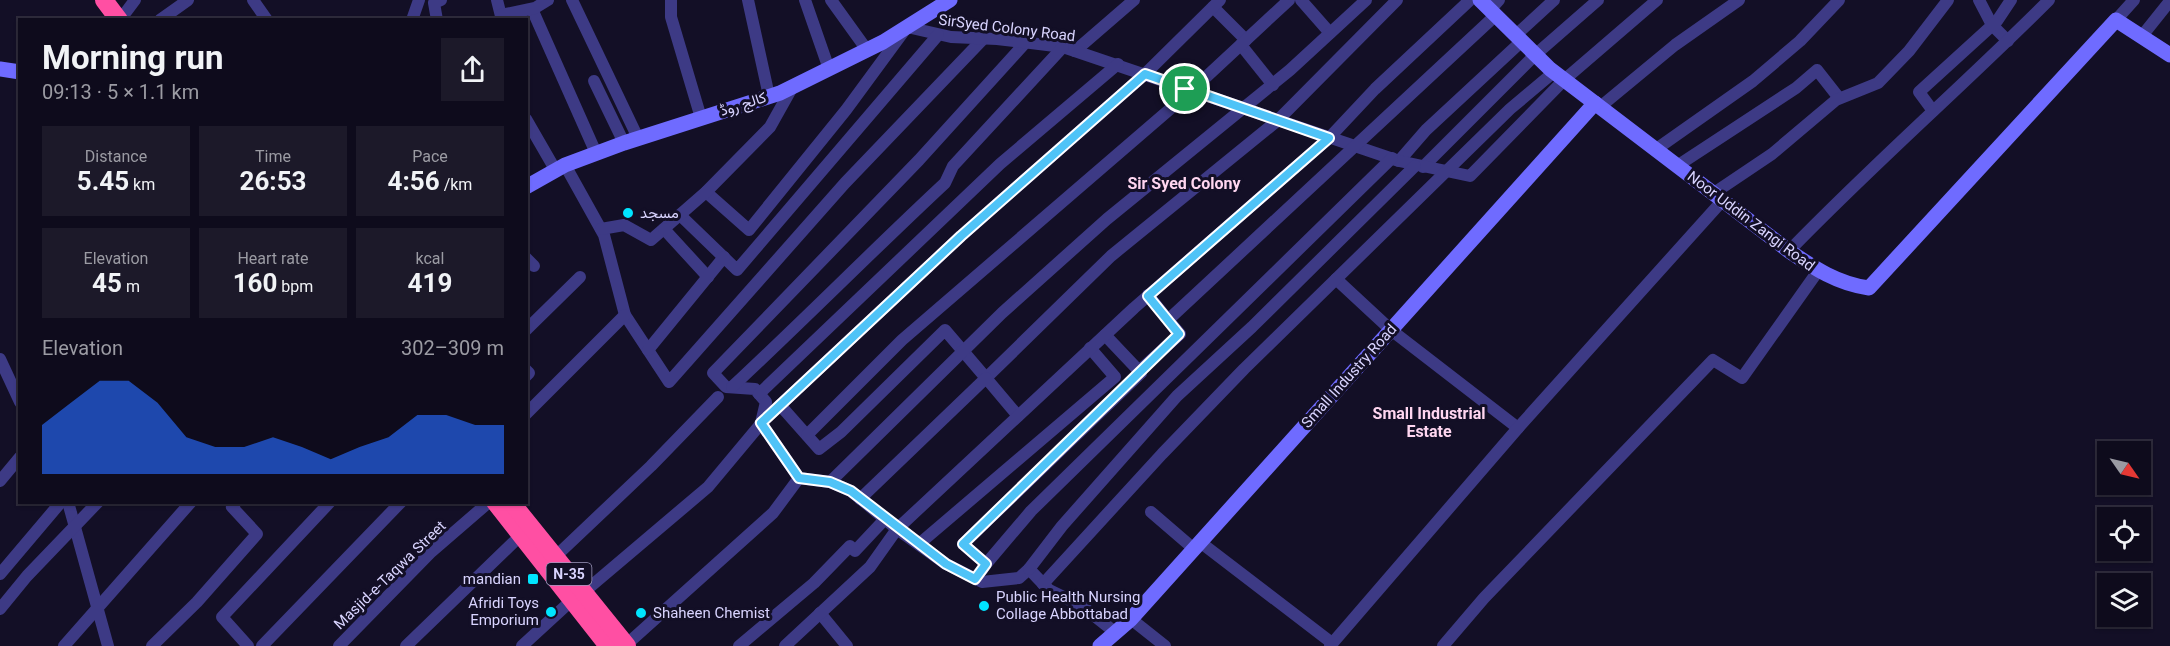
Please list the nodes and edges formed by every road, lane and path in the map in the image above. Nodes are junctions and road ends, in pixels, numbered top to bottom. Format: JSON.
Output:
{"nodes":[{"id":1,"x":104,"y":0,"type":"edge"},
{"id":2,"x":188,"y":0,"type":"edge"},
{"id":3,"x":254,"y":0,"type":"edge"},
{"id":4,"x":405,"y":0,"type":"edge"},
{"id":5,"x":419,"y":0,"type":"edge"},
{"id":6,"x":441,"y":0,"type":"edge"},
{"id":7,"x":548,"y":0,"type":"edge"},
{"id":8,"x":572,"y":0,"type":"edge"},
{"id":9,"x":671,"y":0,"type":"edge"},
{"id":10,"x":748,"y":0,"type":"edge"},
{"id":11,"x":805,"y":0,"type":"edge"},
{"id":12,"x":831,"y":0,"type":"edge"},
{"id":13,"x":950,"y":0,"type":"edge"},
{"id":14,"x":1134,"y":0,"type":"edge"},
{"id":15,"x":1289,"y":0,"type":"edge"},
{"id":16,"x":1301,"y":0,"type":"edge"},
{"id":17,"x":1366,"y":0,"type":"edge"},
{"id":18,"x":1397,"y":0,"type":"edge"},
{"id":19,"x":1470,"y":0,"type":"edge"},
{"id":20,"x":1554,"y":0,"type":"edge"},
{"id":21,"x":1598,"y":0,"type":"edge"},
{"id":22,"x":1657,"y":0,"type":"edge"},
{"id":23,"x":1739,"y":0,"type":"edge"},
{"id":24,"x":1839,"y":0,"type":"edge"},
{"id":25,"x":1948,"y":0,"type":"edge"},
{"id":26,"x":1979,"y":0,"type":"edge"},
{"id":27,"x":2011,"y":0,"type":"edge"},
{"id":28,"x":2049,"y":0,"type":"edge"},
{"id":29,"x":2134,"y":0,"type":"edge"},
{"id":30,"x":2170,"y":1,"type":"edge"},
{"id":31,"x":1217,"y":4,"type":"edge"},
{"id":32,"x":1491,"y":6,"type":"edge"},
{"id":33,"x":501,"y":8,"type":"edge"},
{"id":34,"x":532,"y":9,"type":"junction"},
{"id":35,"x":126,"y":10,"type":"edge"},
{"id":36,"x":163,"y":18,"type":"edge"},
{"id":37,"x":263,"y":18,"type":"edge"},
{"id":38,"x":412,"y":18,"type":"edge"},
{"id":39,"x":437,"y":18,"type":"edge"},
{"id":40,"x":2116,"y":20,"type":"junction"},
{"id":41,"x":1992,"y":25,"type":"junction"},
{"id":42,"x":907,"y":27,"type":"junction"},
{"id":43,"x":1330,"y":33,"type":"junction"},
{"id":44,"x":938,"y":34,"type":"junction"},
{"id":45,"x":2142,"y":36,"type":"junction"},
{"id":46,"x":984,"y":38,"type":"junction"},
{"id":47,"x":1519,"y":38,"type":"junction"},
{"id":48,"x":2008,"y":40,"type":"junction"},
{"id":49,"x":1026,"y":42,"type":"junction"},
{"id":50,"x":1243,"y":43,"type":"junction"},
{"id":51,"x":1069,"y":49,"type":"junction"},
{"id":52,"x":867,"y":50,"type":"junction"},
{"id":53,"x":2169,"y":54,"type":"edge"},
{"id":54,"x":1535,"y":55,"type":"junction"},
{"id":55,"x":1118,"y":64,"type":"junction"},
{"id":56,"x":0,"y":69,"type":"edge"},
{"id":57,"x":829,"y":69,"type":"junction"},
{"id":58,"x":18,"y":72,"type":"edge"},
{"id":59,"x":1145,"y":74,"type":"junction"},
{"id":60,"x":1559,"y":76,"type":"junction"},
{"id":61,"x":594,"y":81,"type":"dead end"},
{"id":62,"x":1273,"y":85,"type":"junction"},
{"id":63,"x":793,"y":86,"type":"junction"},
{"id":64,"x":1191,"y":91,"type":"junction"},
{"id":65,"x":770,"y":96,"type":"junction"},
{"id":66,"x":1839,"y":98,"type":"junction"},
{"id":67,"x":1598,"y":105,"type":"junction"},
{"id":68,"x":1245,"y":108,"type":"junction"},
{"id":69,"x":1933,"y":111,"type":"junction"},
{"id":70,"x":701,"y":118,"type":"junction"},
{"id":71,"x":1277,"y":121,"type":"junction"},
{"id":72,"x":528,"y":122,"type":"edge"},
{"id":73,"x":1329,"y":138,"type":"junction"},
{"id":74,"x":631,"y":141,"type":"junction"},
{"id":75,"x":1356,"y":147,"type":"junction"},
{"id":76,"x":1655,"y":150,"type":"junction"},
{"id":77,"x":596,"y":153,"type":"junction"},
{"id":78,"x":1395,"y":160,"type":"junction"},
{"id":79,"x":1419,"y":166,"type":"junction"},
{"id":80,"x":1677,"y":166,"type":"junction"},
{"id":81,"x":560,"y":168,"type":"junction"},
{"id":82,"x":1445,"y":171,"type":"junction"},
{"id":83,"x":528,"y":186,"type":"edge"},
{"id":84,"x":706,"y":192,"type":"junction"},
{"id":85,"x":1718,"y":197,"type":"junction"},
{"id":86,"x":680,"y":215,"type":"junction"},
{"id":87,"x":601,"y":229,"type":"junction"},
{"id":88,"x":664,"y":229,"type":"junction"},
{"id":89,"x":1789,"y":250,"type":"junction"},
{"id":90,"x":724,"y":257,"type":"junction"},
{"id":91,"x":1818,"y":271,"type":"junction"},
{"id":92,"x":580,"y":277,"type":"dead end"},
{"id":93,"x":708,"y":277,"type":"junction"},
{"id":94,"x":1336,"y":279,"type":"junction"},
{"id":95,"x":1148,"y":296,"type":"junction"},
{"id":96,"x":625,"y":315,"type":"junction"},
{"id":97,"x":1168,"y":320,"type":"junction"},
{"id":98,"x":528,"y":328,"type":"edge"},
{"id":99,"x":1391,"y":330,"type":"junction"},
{"id":100,"x":1105,"y":335,"type":"junction"},
{"id":101,"x":1090,"y":348,"type":"junction"},
{"id":102,"x":648,"y":350,"type":"junction"},
{"id":103,"x":964,"y":350,"type":"junction"},
{"id":104,"x":0,"y":359,"type":"edge"},
{"id":105,"x":1139,"y":371,"type":"junction"},
{"id":106,"x":986,"y":378,"type":"junction"},
{"id":107,"x":732,"y":387,"type":"junction"},
{"id":108,"x":759,"y":394,"type":"junction"},
{"id":109,"x":718,"y":397,"type":"dead end"},
{"id":110,"x":18,"y":398,"type":"edge"},
{"id":111,"x":780,"y":405,"type":"junction"},
{"id":112,"x":528,"y":412,"type":"edge"},
{"id":113,"x":1018,"y":416,"type":"junction"},
{"id":114,"x":761,"y":423,"type":"junction"},
{"id":115,"x":1518,"y":428,"type":"junction"},
{"id":116,"x":807,"y":435,"type":"junction"},
{"id":117,"x":18,"y":459,"type":"edge"},
{"id":118,"x":799,"y":478,"type":"junction"},
{"id":119,"x":0,"y":481,"type":"edge"},
{"id":120,"x":830,"y":482,"type":"junction"},
{"id":121,"x":860,"y":499,"type":"junction"},
{"id":122,"x":60,"y":504,"type":"edge"},
{"id":123,"x":69,"y":504,"type":"edge"},
{"id":124,"x":96,"y":504,"type":"edge"},
{"id":125,"x":189,"y":504,"type":"edge"},
{"id":126,"x":234,"y":504,"type":"edge"},
{"id":127,"x":328,"y":504,"type":"edge"},
{"id":128,"x":399,"y":504,"type":"edge"},
{"id":129,"x":487,"y":504,"type":"edge"},
{"id":130,"x":497,"y":504,"type":"edge"},
{"id":131,"x":512,"y":504,"type":"edge"},
{"id":132,"x":1151,"y":512,"type":"dead end"},
{"id":133,"x":885,"y":519,"type":"junction"},
{"id":134,"x":76,"y":525,"type":"junction"},
{"id":135,"x":897,"y":529,"type":"junction"},
{"id":136,"x":521,"y":535,"type":"junction"},
{"id":137,"x":919,"y":544,"type":"junction"},
{"id":138,"x":1197,"y":546,"type":"junction"},
{"id":139,"x":555,"y":557,"type":"junction"},
{"id":140,"x":986,"y":564,"type":"junction"},
{"id":141,"x":1029,"y":569,"type":"junction"},
{"id":142,"x":0,"y":574,"type":"edge"},
{"id":143,"x":975,"y":579,"type":"junction"},
{"id":144,"x":1043,"y":584,"type":"junction"},
{"id":145,"x":578,"y":596,"type":"junction"},
{"id":146,"x":99,"y":607,"type":"junction"},
{"id":147,"x":0,"y":609,"type":"edge"},
{"id":148,"x":820,"y":613,"type":"junction"},
{"id":149,"x":1131,"y":619,"type":"junction"},
{"id":150,"x":1116,"y":633,"type":"junction"},
{"id":151,"x":603,"y":644,"type":"edge"},
{"id":152,"x":1331,"y":645,"type":"edge"},
{"id":153,"x":63,"y":646,"type":"edge"},
{"id":154,"x":108,"y":646,"type":"edge"},
{"id":155,"x":152,"y":646,"type":"edge"},
{"id":156,"x":248,"y":646,"type":"edge"},
{"id":157,"x":262,"y":646,"type":"edge"},
{"id":158,"x":339,"y":646,"type":"edge"},
{"id":159,"x":406,"y":646,"type":"edge"},
{"id":160,"x":522,"y":646,"type":"edge"},
{"id":161,"x":626,"y":646,"type":"edge"},
{"id":162,"x":739,"y":646,"type":"edge"},
{"id":163,"x":785,"y":646,"type":"edge"},
{"id":164,"x":847,"y":646,"type":"edge"},
{"id":165,"x":1100,"y":646,"type":"edge"},
{"id":166,"x":1165,"y":646,"type":"edge"},
{"id":167,"x":1443,"y":646,"type":"edge"}],
"edges":[{"from":1,"to":35,"type":"highway"},
{"from":2,"to":36,"type":"street"},
{"from":3,"to":37,"type":"street"},
{"from":4,"to":38,"type":"street"},
{"from":5,"to":38,"type":"street"},
{"from":6,"to":39,"type":"street"},
{"from":7,"to":34,"type":"street"},
{"from":8,"to":74,"type":"street"},
{"from":9,"to":70,"type":"street"},
{"from":10,"to":65,"type":"street"},
{"from":11,"to":57,"type":"street"},
{"from":12,"to":52,"type":"street"},
{"from":13,"to":42,"type":"street","name":"کالج روڈ"},
{"from":14,"to":51,"type":"street"},
{"from":15,"to":50,"type":"street"},
{"from":16,"to":43,"type":"street"},
{"from":17,"to":43,"type":"street"},
{"from":18,"to":71,"type":"street"},
{"from":19,"to":73,"type":"street"},
{"from":20,"to":47,"type":"street"},
{"from":21,"to":54,"type":"street"},
{"from":22,"to":60,"type":"street"},
{"from":23,"to":67,"type":"street"},
{"from":24,"to":76,"type":"street"},
{"from":25,"to":66,"type":"street"},
{"from":26,"to":41,"type":"street"},
{"from":27,"to":41,"type":"street"},
{"from":28,"to":48,"type":"street"},
{"from":29,"to":40,"type":"street"},
{"from":30,"to":45,"type":"street"},
{"from":31,"to":50,"type":"street"},
{"from":31,"to":59,"type":"street"},
{"from":32,"to":47,"type":"street","name":"Noor Uddin Zangi Road"},
{"from":32,"to":75,"type":"street"},
{"from":33,"to":34,"type":"street"},
{"from":34,"to":77,"type":"street"},
{"from":40,"to":45,"type":"street"},
{"from":40,"to":91,"type":"street","name":"Noor Uddin Zangi Road"},
{"from":41,"to":48,"type":"street"},
{"from":41,"to":69,"type":"street"},
{"from":42,"to":44,"type":"street","name":"SirSyed Colony Road"},
{"from":42,"to":52,"type":"street","name":"کالج روڈ"},
{"from":42,"to":84,"type":"street"},
{"from":43,"to":62,"type":"street"},
{"from":44,"to":46,"type":"street","name":"SirSyed Colony Road"},
{"from":44,"to":90,"type":"street"},
{"from":45,"to":53,"type":"street"},
{"from":46,"to":49,"type":"street","name":"SirSyed Colony Road"},
{"from":46,"to":102,"type":"street"},
{"from":47,"to":54,"type":"street","name":"Noor Uddin Zangi Road"},
{"from":47,"to":78,"type":"street"},
{"from":48,"to":69,"type":"street"},
{"from":49,"to":51,"type":"street","name":"SirSyed Colony Road"},
{"from":49,"to":107,"type":"street"},
{"from":50,"to":62,"type":"street"},
{"from":50,"to":64,"type":"street"},
{"from":51,"to":55,"type":"street","name":"SirSyed Colony Road"},
{"from":51,"to":107,"type":"street"},
{"from":52,"to":57,"type":"street","name":"کالج روڈ"},
{"from":54,"to":60,"type":"street","name":"Noor Uddin Zangi Road"},
{"from":54,"to":79,"type":"street"},
{"from":55,"to":59,"type":"street","name":"SirSyed Colony Road"},
{"from":55,"to":108,"type":"street"},
{"from":56,"to":58,"type":"street"},
{"from":57,"to":63,"type":"street","name":"کالج روڈ"},
{"from":59,"to":64,"type":"street","name":"SirSyed Colony Road"},
{"from":59,"to":111,"type":"street"},
{"from":60,"to":67,"type":"street","name":"Noor Uddin Zangi Road"},
{"from":60,"to":82,"type":"street"},
{"from":60,"to":82,"type":"street","name":"SirSyed Colony Road"},
{"from":61,"to":74,"type":"street"},
{"from":62,"to":68,"type":"street"},
{"from":63,"to":65,"type":"street","name":"کالج روڈ"},
{"from":63,"to":84,"type":"street"},
{"from":64,"to":68,"type":"street","name":"SirSyed Colony Road"},
{"from":64,"to":116,"type":"street"},
{"from":65,"to":70,"type":"street","name":"کالج روڈ"},
{"from":66,"to":80,"type":"street"},
{"from":66,"to":85,"type":"street"},
{"from":67,"to":76,"type":"street","name":"Noor Uddin Zangi Road"},
{"from":67,"to":99,"type":"street","name":"Small Industry Road"},
{"from":68,"to":71,"type":"street","name":"SirSyed Colony Road"},
{"from":68,"to":103,"type":"street"},
{"from":69,"to":89,"type":"street"},
{"from":70,"to":74,"type":"street","name":"کالج روڈ"},
{"from":71,"to":73,"type":"street","name":"SirSyed Colony Road"},
{"from":71,"to":106,"type":"street"},
{"from":72,"to":81,"type":"street"},
{"from":73,"to":75,"type":"street","name":"SirSyed Colony Road"},
{"from":73,"to":95,"type":"street"},
{"from":74,"to":77,"type":"street","name":"کالج روڈ"},
{"from":75,"to":78,"type":"street","name":"SirSyed Colony Road"},
{"from":75,"to":97,"type":"street"},
{"from":76,"to":80,"type":"street","name":"Noor Uddin Zangi Road"},
{"from":77,"to":81,"type":"street","name":"کالج روڈ"},
{"from":78,"to":79,"type":"street","name":"SirSyed Colony Road"},
{"from":78,"to":140,"type":"street"},
{"from":79,"to":82,"type":"street","name":"SirSyed Colony Road"},
{"from":79,"to":141,"type":"street"},
{"from":80,"to":85,"type":"street","name":"Noor Uddin Zangi Road"},
{"from":81,"to":83,"type":"street","name":"کالج روڈ"},
{"from":81,"to":87,"type":"street"},
{"from":82,"to":94,"type":"street"},
{"from":84,"to":86,"type":"street"},
{"from":85,"to":89,"type":"street","name":"Noor Uddin Zangi Road"},
{"from":85,"to":115,"type":"street"},
{"from":86,"to":88,"type":"street"},
{"from":86,"to":90,"type":"street"},
{"from":87,"to":88,"type":"street"},
{"from":87,"to":96,"type":"street"},
{"from":88,"to":93,"type":"street"},
{"from":89,"to":91,"type":"street","name":"Noor Uddin Zangi Road"},
{"from":90,"to":93,"type":"street"},
{"from":91,"to":167,"type":"street"},
{"from":92,"to":98,"type":"street"},
{"from":93,"to":102,"type":"street"},
{"from":94,"to":99,"type":"street"},
{"from":94,"to":144,"type":"street"},
{"from":95,"to":97,"type":"street"},
{"from":95,"to":100,"type":"street"},
{"from":96,"to":102,"type":"street"},
{"from":96,"to":112,"type":"street"},
{"from":97,"to":105,"type":"street"},
{"from":99,"to":115,"type":"street"},
{"from":99,"to":138,"type":"street","name":"Small Industry Road"},
{"from":100,"to":101,"type":"street"},
{"from":100,"to":105,"type":"street"},
{"from":101,"to":113,"type":"street"},
{"from":101,"to":137,"type":"street"},
{"from":103,"to":106,"type":"street"},
{"from":103,"to":116,"type":"street"},
{"from":103,"to":120,"type":"street"},
{"from":104,"to":110,"type":"street"},
{"from":105,"to":140,"type":"street"},
{"from":106,"to":113,"type":"street"},
{"from":106,"to":121,"type":"street"},
{"from":107,"to":108,"type":"street"},
{"from":108,"to":114,"type":"street"},
{"from":109,"to":139,"type":"street"},
{"from":111,"to":114,"type":"street"},
{"from":111,"to":116,"type":"street"},
{"from":113,"to":135,"type":"street"},
{"from":114,"to":118,"type":"street"},
{"from":114,"to":145,"type":"street"},
{"from":115,"to":152,"type":"street"},
{"from":117,"to":119,"type":"street"},
{"from":118,"to":120,"type":"street"},
{"from":118,"to":161,"type":"street"},
{"from":120,"to":121,"type":"street"},
{"from":121,"to":133,"type":"street"},
{"from":122,"to":142,"type":"street"},
{"from":123,"to":134,"type":"street"},
{"from":124,"to":134,"type":"street"},
{"from":125,"to":146,"type":"street"},
{"from":126,"to":155,"type":"street"},
{"from":127,"to":156,"type":"street"},
{"from":128,"to":157,"type":"street"},
{"from":129,"to":158,"type":"street","name":"Masjid-e-Taqwa Street"},
{"from":130,"to":136,"type":"highway","number":"N-35"},
{"from":131,"to":139,"type":"highway","number":"N-35"},
{"from":132,"to":138,"type":"street"},
{"from":133,"to":135,"type":"street"},
{"from":133,"to":162,"type":"street"},
{"from":134,"to":146,"type":"street"},
{"from":134,"to":147,"type":"street"},
{"from":135,"to":137,"type":"street"},
{"from":135,"to":148,"type":"street"},
{"from":136,"to":145,"type":"highway","number":"N-35"},
{"from":136,"to":159,"type":"street"},
{"from":137,"to":143,"type":"street"},
{"from":138,"to":149,"type":"street","name":"Small Industry Road"},
{"from":138,"to":152,"type":"street"},
{"from":139,"to":145,"type":"highway","number":"N-35"},
{"from":140,"to":143,"type":"street"},
{"from":141,"to":143,"type":"street"},
{"from":141,"to":144,"type":"street"},
{"from":144,"to":150,"type":"street"},
{"from":145,"to":151,"type":"highway","number":"N-35"},
{"from":145,"to":160,"type":"street"},
{"from":145,"to":161,"type":"highway","number":"N-35"},
{"from":146,"to":153,"type":"street"},
{"from":146,"to":154,"type":"street"},
{"from":148,"to":163,"type":"street"},
{"from":148,"to":164,"type":"street"},
{"from":149,"to":150,"type":"street","name":"Small Industry Road"},
{"from":149,"to":166,"type":"street"},
{"from":150,"to":165,"type":"street","name":"Small Industry Road"}]}
